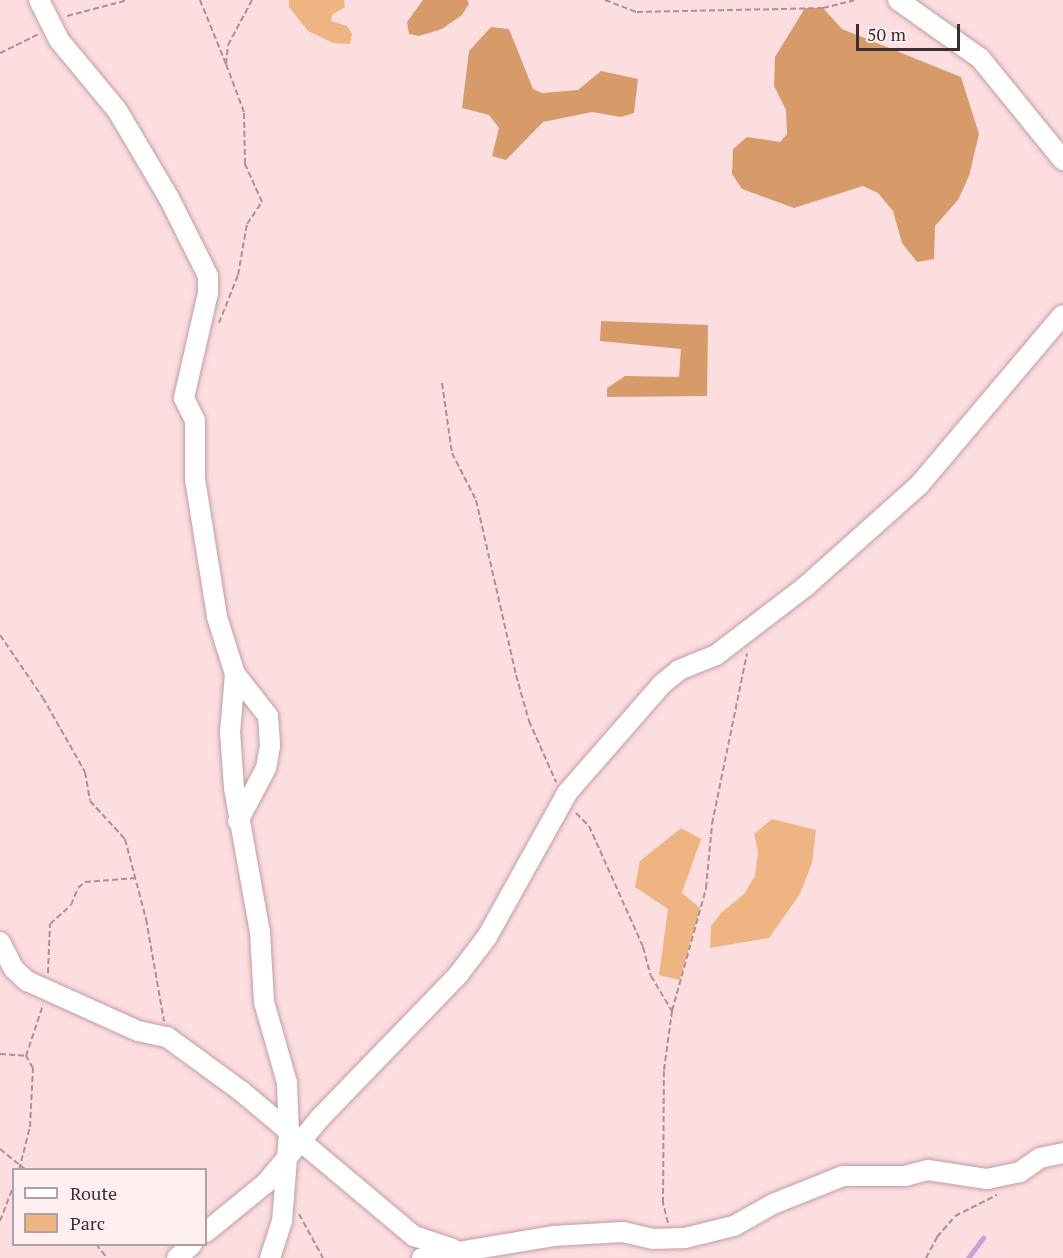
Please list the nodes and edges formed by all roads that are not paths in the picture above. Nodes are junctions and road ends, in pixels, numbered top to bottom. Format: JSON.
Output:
{"nodes":[{"id":1,"x":39,"y":0,"type":"edge"},
{"id":2,"x":898,"y":0,"type":"edge"},
{"id":3,"x":1063,"y":160,"type":"edge"},
{"id":4,"x":1063,"y":315,"type":"edge"},
{"id":5,"x":235,"y":674,"type":"junction"},
{"id":6,"x":238,"y":820,"type":"junction"},
{"id":7,"x":0,"y":942,"type":"edge"},
{"id":8,"x":295,"y":1138,"type":"junction"},
{"id":9,"x":1063,"y":1153,"type":"edge"},
{"id":10,"x":285,"y":1162,"type":"junction"},
{"id":11,"x":207,"y":1231,"type":"edge"},
{"id":12,"x":191,"y":1246,"type":"edge"},
{"id":13,"x":462,"y":1250,"type":"junction"},
{"id":14,"x":177,"y":1258,"type":"edge"},
{"id":15,"x":270,"y":1258,"type":"edge"},
{"id":16,"x":422,"y":1258,"type":"edge"}],
"edges":[{"from":1,"to":5,"type":"street"},
{"from":2,"to":3,"type":"street"},
{"from":4,"to":8,"type":"street"},
{"from":5,"to":6,"type":"street"},
{"from":5,"to":6,"type":"street"},
{"from":6,"to":8,"type":"street"},
{"from":7,"to":8,"type":"street"},
{"from":8,"to":10,"type":"street"},
{"from":8,"to":13,"type":"street"},
{"from":9,"to":13,"type":"street"},
{"from":10,"to":11,"type":"street"},
{"from":10,"to":15,"type":"street"},
{"from":12,"to":14,"type":"street"},
{"from":13,"to":16,"type":"street"}]}
